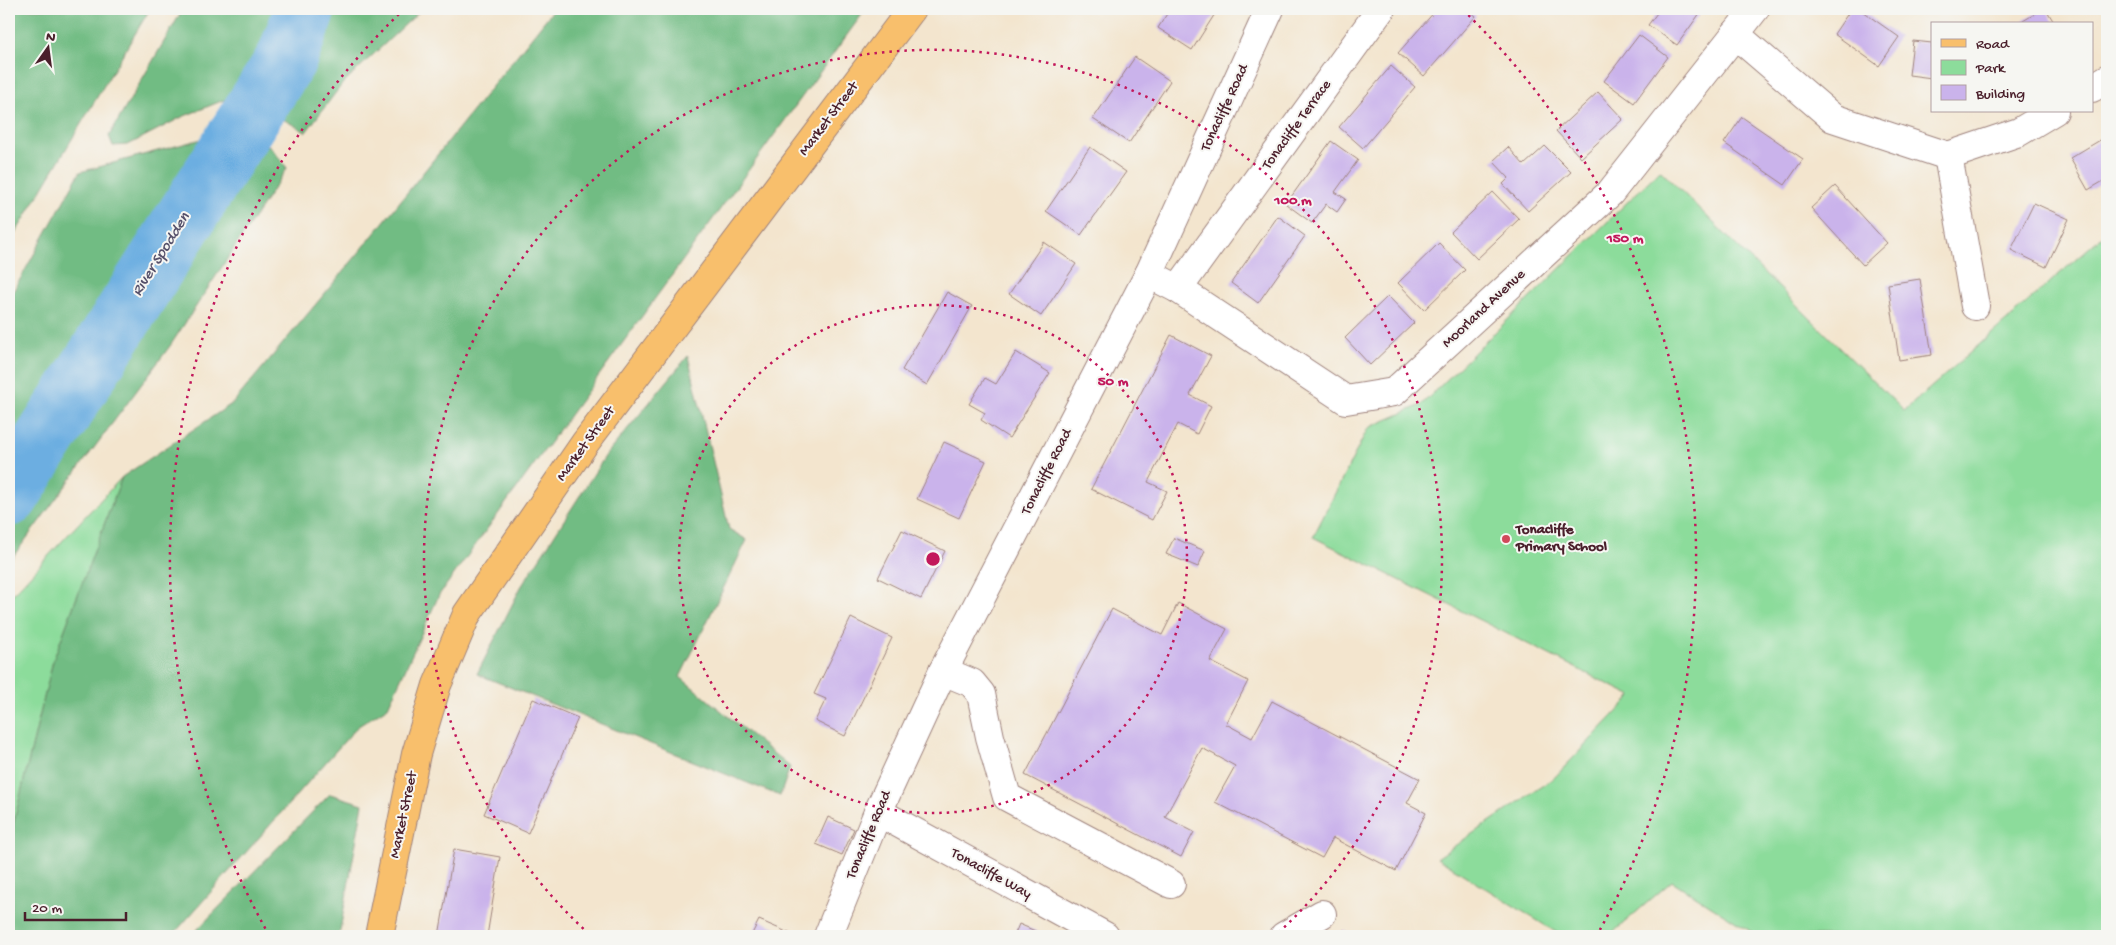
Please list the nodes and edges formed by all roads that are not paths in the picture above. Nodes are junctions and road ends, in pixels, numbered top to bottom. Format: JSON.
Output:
{"nodes":[{"id":1,"x":912,"y":9,"type":"edge"},
{"id":2,"x":1270,"y":9,"type":"edge"},
{"id":3,"x":1381,"y":9,"type":"edge"},
{"id":4,"x":1755,"y":9,"type":"edge"},
{"id":5,"x":1735,"y":34,"type":"junction"},
{"id":6,"x":2107,"y":79,"type":"edge"},
{"id":7,"x":2094,"y":87,"type":"edge"},
{"id":8,"x":2052,"y":112,"type":"edge"},
{"id":9,"x":1948,"y":156,"type":"junction"},
{"id":10,"x":1149,"y":274,"type":"junction"},
{"id":11,"x":1178,"y":289,"type":"junction"},
{"id":12,"x":1975,"y":306,"type":"dead end"},
{"id":13,"x":943,"y":671,"type":"junction"},
{"id":14,"x":878,"y":812,"type":"junction"},
{"id":15,"x":1171,"y":884,"type":"dead end"},
{"id":16,"x":1322,"y":914,"type":"dead end"},
{"id":17,"x":379,"y":936,"type":"edge"},
{"id":18,"x":828,"y":936,"type":"edge"},
{"id":19,"x":1105,"y":936,"type":"edge"},
{"id":20,"x":1284,"y":936,"type":"edge"}],
"edges":[{"from":1,"to":17,"type":"main road","name":"Market Street"},
{"from":2,"to":10,"type":"street","name":"Tonacliffe Road"},
{"from":3,"to":11,"type":"street","name":"Tonacliffe Terrace"},
{"from":4,"to":5,"type":"street","name":"Moorland Avenue"},
{"from":5,"to":9,"type":"street"},
{"from":5,"to":11,"type":"street","name":"Moorland Avenue"},
{"from":6,"to":7,"type":"street"},
{"from":8,"to":9,"type":"street"},
{"from":9,"to":12,"type":"street"},
{"from":10,"to":11,"type":"street","name":"Moorland Avenue"},
{"from":10,"to":13,"type":"street","name":"Tonacliffe Road"},
{"from":13,"to":14,"type":"street","name":"Tonacliffe Road"},
{"from":13,"to":15,"type":"street"},
{"from":14,"to":18,"type":"street","name":"Tonacliffe Road"},
{"from":14,"to":19,"type":"street","name":"Tonacliffe Way"},
{"from":16,"to":20,"type":"street"}]}
